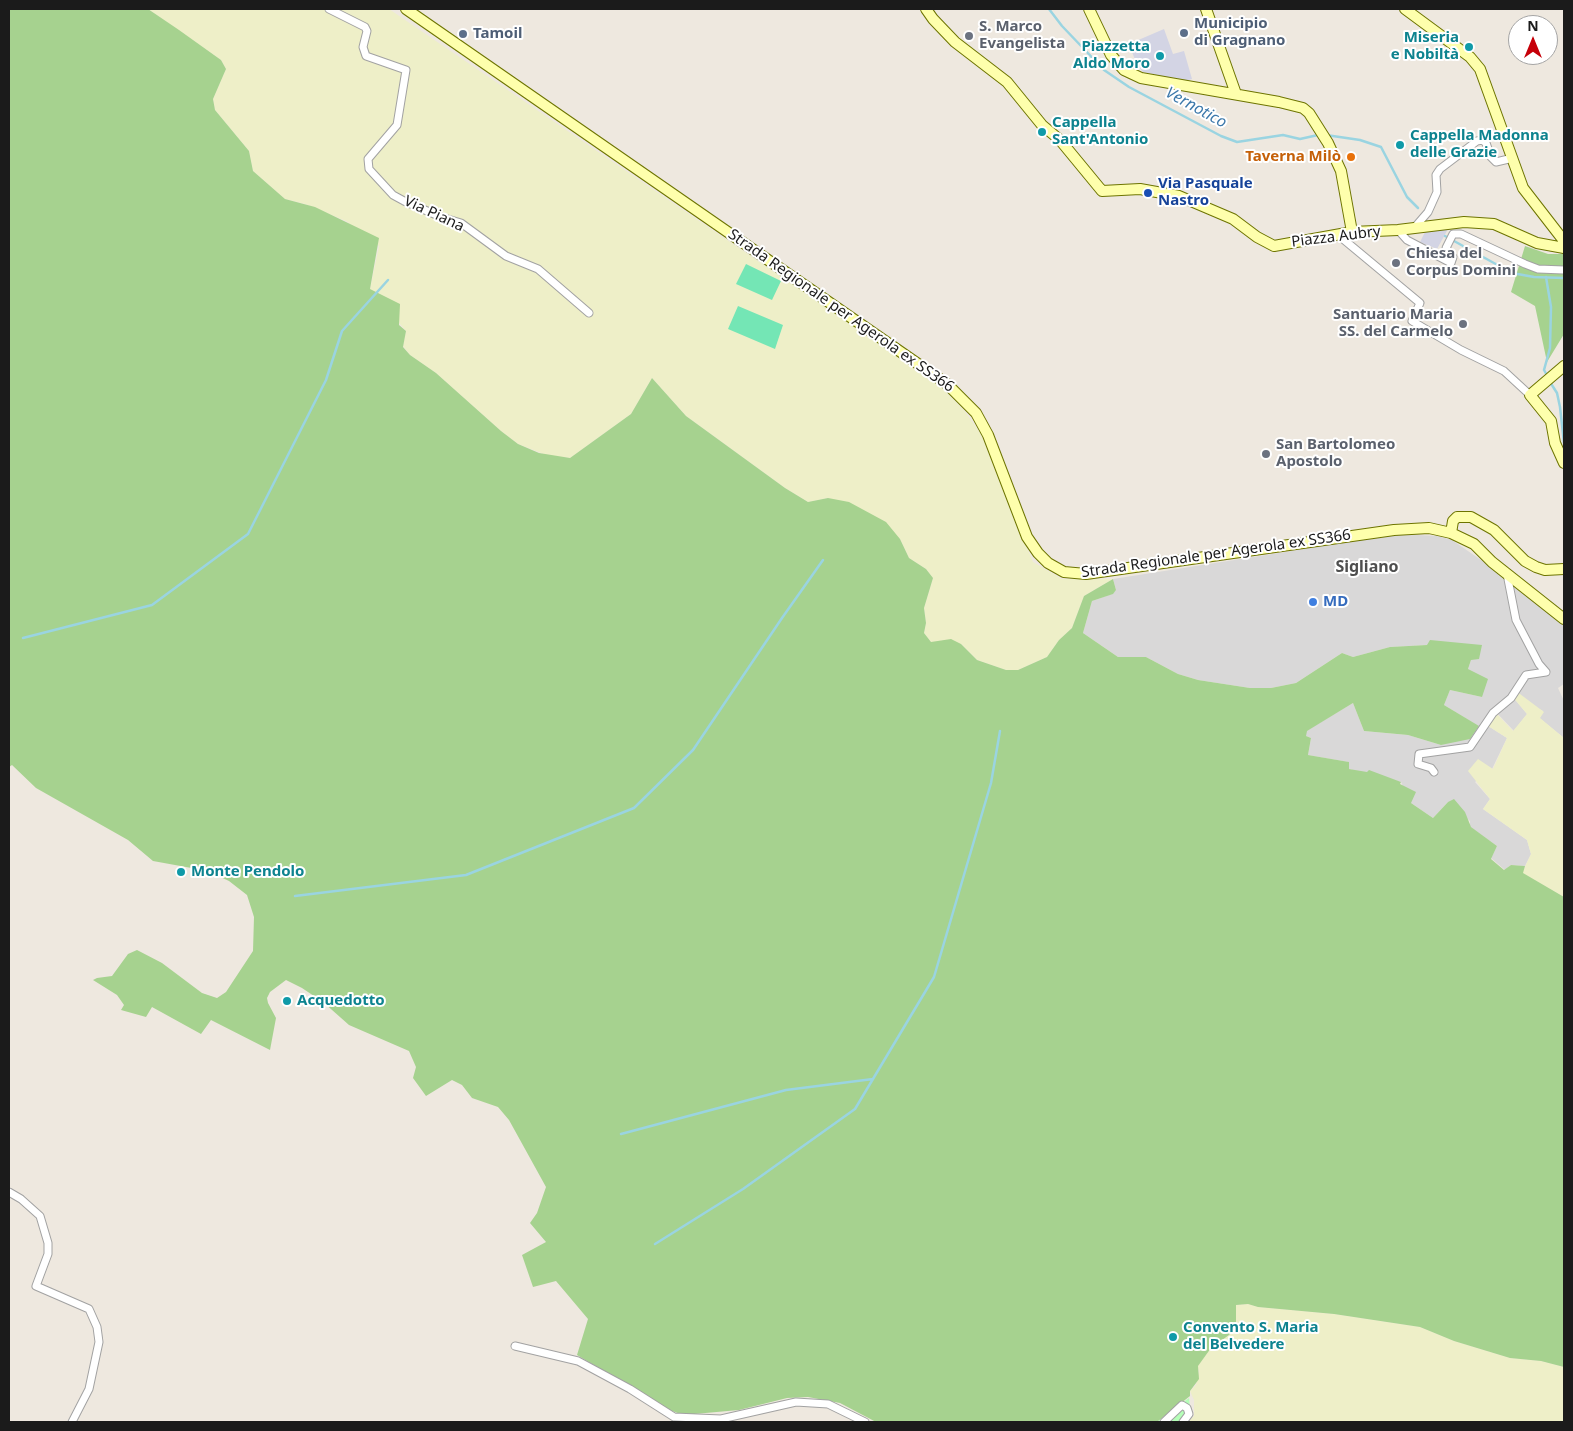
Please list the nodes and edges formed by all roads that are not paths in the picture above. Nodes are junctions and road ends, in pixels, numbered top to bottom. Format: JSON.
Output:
{"nodes":[{"id":1,"x":329,"y":9,"type":"edge"},
{"id":2,"x":406,"y":9,"type":"edge"},
{"id":3,"x":1089,"y":9,"type":"edge"},
{"id":4,"x":1206,"y":9,"type":"edge"},
{"id":5,"x":1405,"y":9,"type":"edge"},
{"id":6,"x":929,"y":13,"type":"edge"},
{"id":7,"x":1236,"y":94,"type":"junction"},
{"id":8,"x":1513,"y":158,"type":"junction"},
{"id":9,"x":1415,"y":227,"type":"junction"},
{"id":10,"x":1552,"y":227,"type":"junction"},
{"id":11,"x":1398,"y":230,"type":"junction"},
{"id":12,"x":1352,"y":232,"type":"junction"},
{"id":13,"x":1337,"y":234,"type":"junction"},
{"id":14,"x":1564,"y":241,"type":"edge"},
{"id":15,"x":1544,"y":244,"type":"junction"},
{"id":16,"x":1564,"y":248,"type":"edge"},
{"id":17,"x":1564,"y":270,"type":"edge"},
{"id":18,"x":589,"y":313,"type":"dead end"},
{"id":19,"x":1564,"y":367,"type":"edge"},
{"id":20,"x":1530,"y":395,"type":"junction"},
{"id":21,"x":1564,"y":463,"type":"edge"},
{"id":22,"x":1451,"y":533,"type":"junction"},
{"id":23,"x":1564,"y":569,"type":"edge"},
{"id":24,"x":1507,"y":574,"type":"junction"},
{"id":25,"x":1564,"y":619,"type":"edge"},
{"id":26,"x":1434,"y":772,"type":"dead end"},
{"id":27,"x":9,"y":1192,"type":"edge"},
{"id":28,"x":515,"y":1346,"type":"dead end"},
{"id":29,"x":72,"y":1422,"type":"edge"},
{"id":30,"x":865,"y":1422,"type":"edge"},
{"id":31,"x":1164,"y":1422,"type":"edge"},
{"id":32,"x":1184,"y":1422,"type":"edge"}],
"edges":[{"from":1,"to":18,"type":"street","name":"Via Piana"},
{"from":2,"to":22,"type":"street","name":"Strada Regionale per Agerola ex SS366"},
{"from":3,"to":7,"type":"street"},
{"from":4,"to":7,"type":"street"},
{"from":5,"to":8,"type":"street"},
{"from":6,"to":13,"type":"street","name":"Piazza Aubry"},
{"from":7,"to":12,"type":"street"},
{"from":8,"to":9,"type":"street"},
{"from":8,"to":10,"type":"street"},
{"from":9,"to":11,"type":"street","name":"Piazza Aubry"},
{"from":9,"to":15,"type":"street","name":"Piazza Aubry"},
{"from":10,"to":14,"type":"street"},
{"from":10,"to":15,"type":"street"},
{"from":11,"to":12,"type":"street","name":"Piazza Aubry"},
{"from":11,"to":17,"type":"street"},
{"from":12,"to":13,"type":"street","name":"Piazza Aubry"},
{"from":13,"to":20,"type":"street"},
{"from":15,"to":16,"type":"street","name":"Piazza Aubry"},
{"from":19,"to":20,"type":"street"},
{"from":20,"to":21,"type":"street"},
{"from":22,"to":23,"type":"street"},
{"from":22,"to":24,"type":"street","name":"Strada Regionale per Agerola ex SS366"},
{"from":24,"to":25,"type":"street","name":"Strada Regionale per Agerola ex SS366"},
{"from":24,"to":26,"type":"street"},
{"from":27,"to":29,"type":"street"},
{"from":28,"to":30,"type":"street"},
{"from":31,"to":32,"type":"street"}]}
